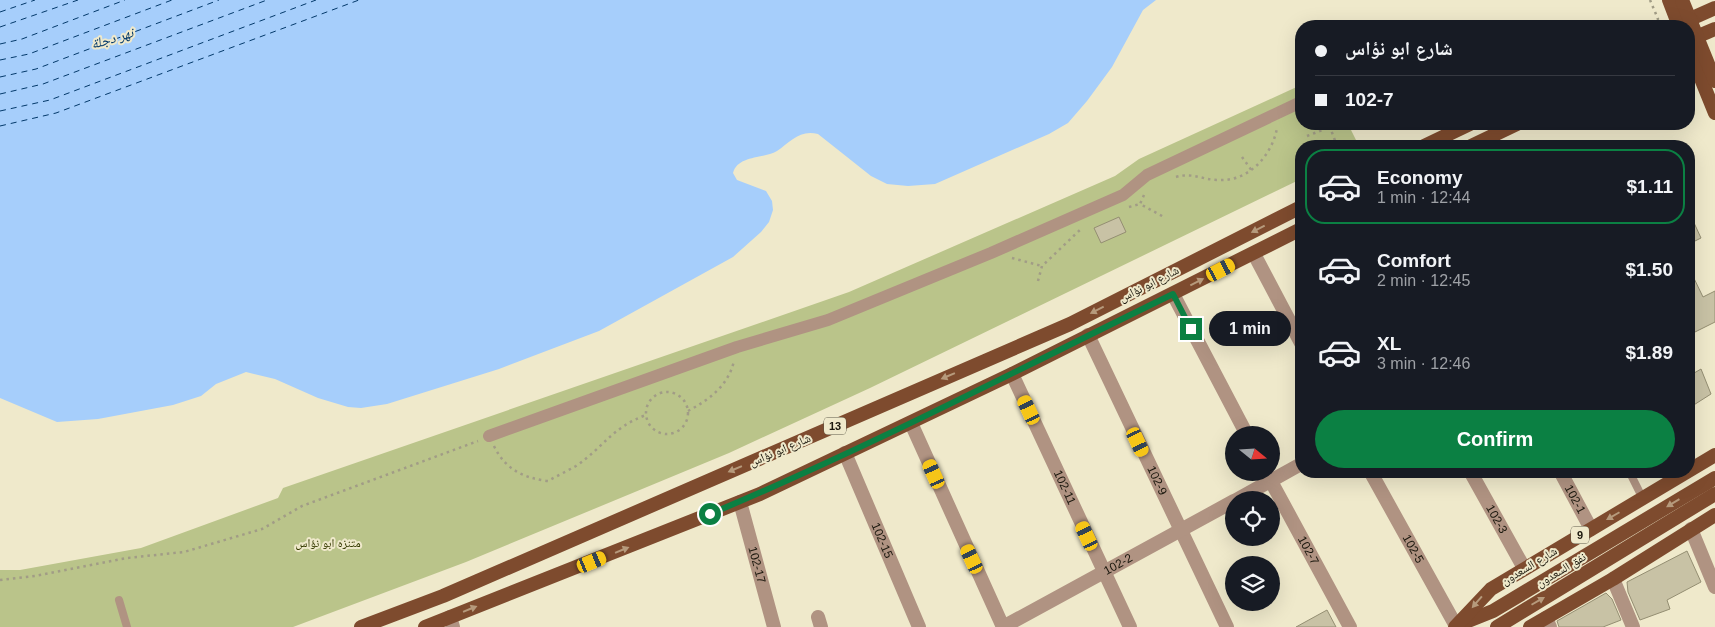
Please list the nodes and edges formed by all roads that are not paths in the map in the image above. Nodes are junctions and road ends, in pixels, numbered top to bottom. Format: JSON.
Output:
{"nodes":[{"id":1,"x":1668,"y":0,"type":"edge"},
{"id":2,"x":1682,"y":0,"type":"edge"},
{"id":3,"x":1712,"y":6,"type":"edge"},
{"id":4,"x":1676,"y":20,"type":"edge"},
{"id":5,"x":1685,"y":20,"type":"edge"},
{"id":6,"x":1690,"y":20,"type":"edge"},
{"id":7,"x":1715,"y":29,"type":"edge"},
{"id":8,"x":1695,"y":32,"type":"edge"},
{"id":9,"x":1695,"y":37,"type":"edge"},
{"id":10,"x":1695,"y":64,"type":"edge"},
{"id":11,"x":1715,"y":80,"type":"edge"},
{"id":12,"x":1295,"y":105,"type":"edge"},
{"id":13,"x":1715,"y":113,"type":"edge"},
{"id":14,"x":1457,"y":130,"type":"edge"},
{"id":15,"x":1504,"y":130,"type":"edge"},
{"id":16,"x":1437,"y":140,"type":"edge"},
{"id":17,"x":1484,"y":140,"type":"edge"},
{"id":18,"x":1295,"y":211,"type":"edge"},
{"id":19,"x":1295,"y":232,"type":"edge"},
{"id":20,"x":1254,"y":254,"type":"junction"},
{"id":21,"x":1173,"y":294,"type":"junction"},
{"id":22,"x":1295,"y":332,"type":"edge"},
{"id":23,"x":1088,"y":335,"type":"junction"},
{"id":24,"x":1012,"y":374,"type":"junction"},
{"id":25,"x":910,"y":423,"type":"junction"},
{"id":26,"x":1242,"y":426,"type":"edge"},
{"id":27,"x":489,"y":436,"type":"road end"},
{"id":28,"x":845,"y":453,"type":"junction"},
{"id":29,"x":1715,"y":455,"type":"edge"},
{"id":30,"x":1295,"y":466,"type":"edge"},
{"id":31,"x":1695,"y":467,"type":"edge"},
{"id":32,"x":1280,"y":472,"type":"edge"},
{"id":33,"x":1374,"y":478,"type":"edge"},
{"id":34,"x":1474,"y":478,"type":"edge"},
{"id":35,"x":1564,"y":478,"type":"edge"},
{"id":36,"x":1632,"y":478,"type":"edge"},
{"id":37,"x":1677,"y":478,"type":"edge"},
{"id":38,"x":1715,"y":478,"type":"edge"},
{"id":39,"x":1262,"y":481,"type":"edge"},
{"id":40,"x":1270,"y":481,"type":"edge"},
{"id":41,"x":1249,"y":491,"type":"edge"},
{"id":42,"x":1715,"y":494,"type":"edge"},
{"id":43,"x":1643,"y":499,"type":"junction"},
{"id":44,"x":740,"y":502,"type":"junction"},
{"id":45,"x":1225,"y":506,"type":"edge"},
{"id":46,"x":1715,"y":515,"type":"edge"},
{"id":47,"x":1591,"y":529,"type":"junction"},
{"id":48,"x":1691,"y":529,"type":"junction"},
{"id":49,"x":1180,"y":531,"type":"junction"},
{"id":50,"x":1524,"y":568,"type":"junction"},
{"id":51,"x":1104,"y":572,"type":"junction"},
{"id":52,"x":1613,"y":579,"type":"junction"},
{"id":53,"x":1715,"y":587,"type":"edge"},
{"id":54,"x":119,"y":600,"type":"dead end"},
{"id":55,"x":451,"y":622,"type":"edge"},
{"id":56,"x":1548,"y":622,"type":"edge"},
{"id":57,"x":127,"y":627,"type":"edge"},
{"id":58,"x":361,"y":627,"type":"edge"},
{"id":59,"x":425,"y":627,"type":"edge"},
{"id":60,"x":774,"y":627,"type":"edge"},
{"id":61,"x":919,"y":627,"type":"edge"},
{"id":62,"x":1003,"y":627,"type":"edge"},
{"id":63,"x":1130,"y":627,"type":"edge"},
{"id":64,"x":1227,"y":627,"type":"edge"},
{"id":65,"x":1350,"y":627,"type":"edge"},
{"id":66,"x":1456,"y":627,"type":"edge"},
{"id":67,"x":1497,"y":627,"type":"edge"},
{"id":68,"x":1530,"y":627,"type":"edge"},
{"id":69,"x":1633,"y":627,"type":"edge"}],
"edges":[{"from":1,"to":4,"type":"main road","bridge":true},
{"from":2,"to":6,"type":"main road","bridge":true},
{"from":3,"to":5,"type":"main road"},
{"from":7,"to":9,"type":"main road"},
{"from":8,"to":11,"type":"main road","bridge":true},
{"from":10,"to":13,"type":"main road"},
{"from":12,"to":27,"type":"street"},
{"from":14,"to":16,"type":"main road"},
{"from":15,"to":17,"type":"main road"},
{"from":18,"to":58,"type":"main road","name":"شارع ابو نؤاس","number":"13","one_way":true},
{"from":19,"to":20,"type":"main road","name":"شارع ابو نؤاس","number":"13"},
{"from":21,"to":20,"type":"main road","name":"شارع ابو نؤاس","number":"13","one_way":true},
{"from":20,"to":22,"type":"street"},
{"from":21,"to":23,"type":"main road","name":"شارع ابو نؤاس","number":"13"},
{"from":21,"to":26,"type":"street"},
{"from":23,"to":24,"type":"main road","name":"شارع ابو نؤاس","number":"13"},
{"from":23,"to":49,"type":"street","name":"102-9"},
{"from":24,"to":25,"type":"main road","name":"شارع ابو نؤاس","number":"13"},
{"from":24,"to":51,"type":"street","name":"102-11"},
{"from":25,"to":28,"type":"main road","name":"شارع ابو نؤاس","number":"13"},
{"from":25,"to":62,"type":"street"},
{"from":28,"to":44,"type":"main road","name":"شارع ابو نؤاس","number":"13"},
{"from":28,"to":61,"type":"street","name":"102-15"},
{"from":29,"to":31,"type":"main road","name":"شارع السعدون","number":"9"},
{"from":30,"to":32,"type":"street","name":"102-2"},
{"from":33,"to":66,"type":"street","name":"102-5"},
{"from":34,"to":50,"type":"street","name":"102-3"},
{"from":35,"to":47,"type":"street","name":"102-1"},
{"from":36,"to":43,"type":"lane"},
{"from":37,"to":43,"type":"main road","name":"شارع السعدون","number":"9"},
{"from":38,"to":66,"type":"main road","name":"نفق السعدون","one_way":true},
{"from":39,"to":41,"type":"street","name":"102-2"},
{"from":40,"to":65,"type":"street","name":"102-7"},
{"from":67,"to":42,"type":"main road","name":"نفق السعدون","one_way":true},
{"from":43,"to":47,"type":"main road","name":"شارع السعدون","number":"9","one_way":true},
{"from":55,"to":44,"type":"main road","name":"شارع ابو نؤاس","number":"13","one_way":true},
{"from":44,"to":60,"type":"street","name":"102-17"},
{"from":45,"to":49,"type":"street","name":"102-2"},
{"from":46,"to":48,"type":"main road"},
{"from":47,"to":50,"type":"main road","name":"شارع السعدون","number":"9"},
{"from":48,"to":52,"type":"main road"},
{"from":48,"to":53,"type":"street"},
{"from":49,"to":51,"type":"street","name":"102-2"},
{"from":49,"to":64,"type":"street","name":"102-9"},
{"from":50,"to":66,"type":"main road","name":"شارع السعدون","number":"9","one_way":true},
{"from":51,"to":62,"type":"street","name":"102-2"},
{"from":51,"to":63,"type":"street","name":"102-11"},
{"from":52,"to":56,"type":"main road"},
{"from":52,"to":69,"type":"street"},
{"from":54,"to":57,"type":"lane"},
{"from":55,"to":59,"type":"main road","name":"شارع ابو نؤاس","number":"13"},
{"from":56,"to":68,"type":"main road"}]}
